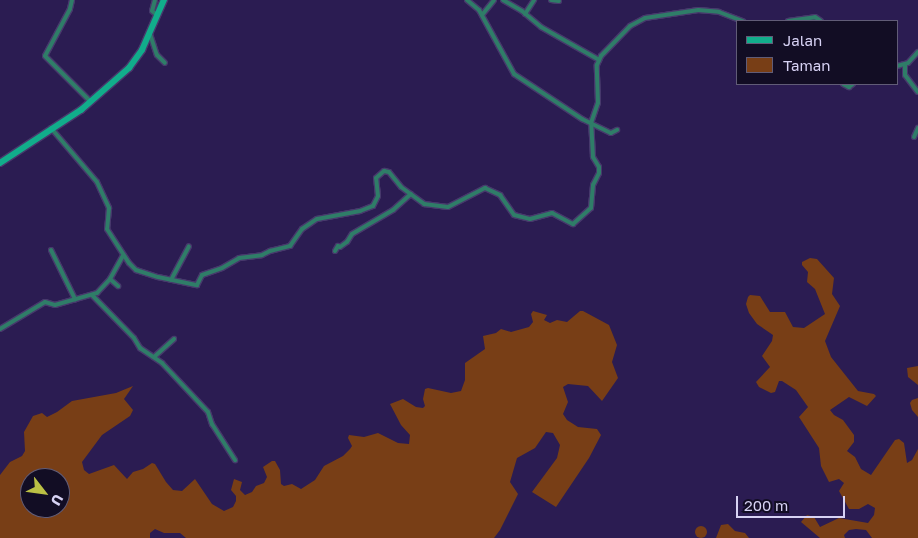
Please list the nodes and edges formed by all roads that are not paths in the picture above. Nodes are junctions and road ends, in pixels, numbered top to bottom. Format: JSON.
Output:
{"nodes":[{"id":1,"x":72,"y":0,"type":"edge"},
{"id":2,"x":155,"y":0,"type":"edge"},
{"id":3,"x":164,"y":0,"type":"edge"},
{"id":4,"x":467,"y":0,"type":"edge"},
{"id":5,"x":494,"y":0,"type":"edge"},
{"id":6,"x":503,"y":0,"type":"edge"},
{"id":7,"x":534,"y":0,"type":"edge"},
{"id":8,"x":551,"y":0,"type":"edge"},
{"id":9,"x":559,"y":1,"type":"edge"},
{"id":10,"x":525,"y":14,"type":"junction"},
{"id":11,"x":158,"y":15,"type":"junction"},
{"id":12,"x":482,"y":16,"type":"junction"},
{"id":13,"x":740,"y":20,"type":"edge"},
{"id":14,"x":795,"y":20,"type":"edge"},
{"id":15,"x":820,"y":20,"type":"edge"},
{"id":16,"x":150,"y":34,"type":"junction"},
{"id":17,"x":918,"y":52,"type":"edge"},
{"id":18,"x":599,"y":60,"type":"junction"},
{"id":19,"x":165,"y":63,"type":"dead end"},
{"id":20,"x":905,"y":64,"type":"junction"},
{"id":21,"x":898,"y":66,"type":"edge"},
{"id":22,"x":918,"y":92,"type":"edge"},
{"id":23,"x":90,"y":101,"type":"junction"},
{"id":24,"x":592,"y":124,"type":"junction"},
{"id":25,"x":51,"y":128,"type":"junction"},
{"id":26,"x":918,"y":128,"type":"edge"},
{"id":27,"x":617,"y":130,"type":"dead end"},
{"id":28,"x":914,"y":137,"type":"dead end"},
{"id":29,"x":0,"y":163,"type":"edge"},
{"id":30,"x":411,"y":194,"type":"junction"},
{"id":31,"x":189,"y":246,"type":"dead end"},
{"id":32,"x":52,"y":250,"type":"dead end"},
{"id":33,"x":335,"y":251,"type":"dead end"},
{"id":34,"x":123,"y":256,"type":"junction"},
{"id":35,"x":110,"y":279,"type":"junction"},
{"id":36,"x":171,"y":280,"type":"junction"},
{"id":37,"x":118,"y":286,"type":"dead end"},
{"id":38,"x":92,"y":295,"type":"junction"},
{"id":39,"x":75,"y":298,"type":"junction"},
{"id":40,"x":0,"y":329,"type":"edge"},
{"id":41,"x":174,"y":340,"type":"dead end"},
{"id":42,"x":154,"y":357,"type":"junction"},
{"id":43,"x":235,"y":460,"type":"dead end"}],
"edges":[{"from":1,"to":23,"type":"street"},
{"from":2,"to":11,"type":"street"},
{"from":3,"to":11,"type":"street"},
{"from":4,"to":12,"type":"street"},
{"from":5,"to":12,"type":"street"},
{"from":6,"to":10,"type":"street"},
{"from":7,"to":10,"type":"street"},
{"from":8,"to":9,"type":"street"},
{"from":10,"to":18,"type":"street"},
{"from":11,"to":16,"type":"street"},
{"from":12,"to":24,"type":"street"},
{"from":13,"to":18,"type":"street"},
{"from":14,"to":15,"type":"street"},
{"from":16,"to":19,"type":"street"},
{"from":16,"to":23,"type":"street"},
{"from":17,"to":20,"type":"street"},
{"from":18,"to":24,"type":"street"},
{"from":20,"to":21,"type":"street"},
{"from":20,"to":22,"type":"street"},
{"from":23,"to":25,"type":"street"},
{"from":24,"to":27,"type":"street"},
{"from":24,"to":30,"type":"street"},
{"from":25,"to":29,"type":"street"},
{"from":25,"to":34,"type":"street"},
{"from":26,"to":28,"type":"street"},
{"from":30,"to":33,"type":"street"},
{"from":30,"to":36,"type":"street"},
{"from":31,"to":36,"type":"street"},
{"from":32,"to":39,"type":"street"},
{"from":34,"to":35,"type":"street"},
{"from":34,"to":36,"type":"street"},
{"from":35,"to":37,"type":"street"},
{"from":35,"to":38,"type":"street"},
{"from":38,"to":39,"type":"street"},
{"from":38,"to":42,"type":"street"},
{"from":39,"to":40,"type":"street"},
{"from":41,"to":42,"type":"street"},
{"from":42,"to":43,"type":"street"}]}
